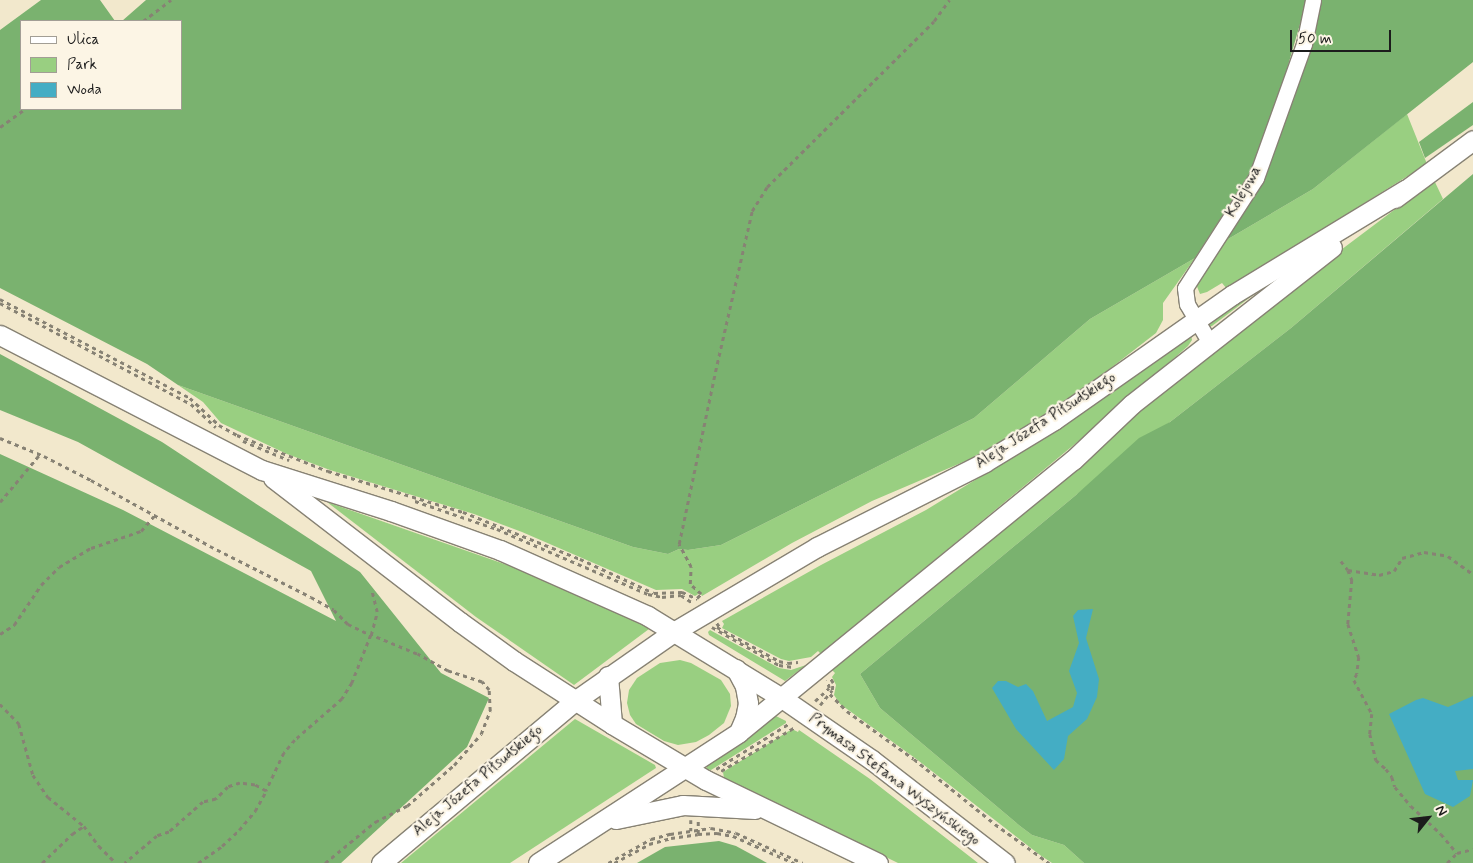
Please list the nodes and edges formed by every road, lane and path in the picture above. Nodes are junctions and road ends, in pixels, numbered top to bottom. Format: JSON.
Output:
{"nodes":[{"id":1,"x":172,"y":0,"type":"edge"},
{"id":2,"x":949,"y":0,"type":"edge"},
{"id":3,"x":1313,"y":0,"type":"edge"},
{"id":4,"x":144,"y":20,"type":"edge"},
{"id":5,"x":24,"y":110,"type":"edge"},
{"id":6,"x":0,"y":127,"type":"edge"},
{"id":7,"x":1473,"y":140,"type":"edge"},
{"id":8,"x":1405,"y":190,"type":"junction"},
{"id":9,"x":0,"y":299,"type":"edge"},
{"id":10,"x":0,"y":303,"type":"edge"},
{"id":11,"x":1195,"y":320,"type":"junction"},
{"id":12,"x":0,"y":335,"type":"edge"},
{"id":13,"x":1210,"y":343,"type":"junction"},
{"id":14,"x":201,"y":413,"type":"dead end"},
{"id":15,"x":0,"y":438,"type":"edge"},
{"id":16,"x":40,"y":454,"type":"junction"},
{"id":17,"x":262,"y":470,"type":"junction"},
{"id":18,"x":0,"y":502,"type":"edge"},
{"id":19,"x":155,"y":515,"type":"junction"},
{"id":20,"x":1341,"y":561,"type":"dead end"},
{"id":21,"x":1348,"y":570,"type":"junction"},
{"id":22,"x":1473,"y":574,"type":"edge"},
{"id":23,"x":372,"y":592,"type":"dead end"},
{"id":24,"x":702,"y":605,"type":"junction"},
{"id":25,"x":675,"y":631,"type":"junction"},
{"id":26,"x":0,"y":634,"type":"edge"},
{"id":27,"x":371,"y":635,"type":"junction"},
{"id":28,"x":802,"y":660,"type":"dead end"},
{"id":29,"x":822,"y":664,"type":"junction"},
{"id":30,"x":736,"y":669,"type":"junction"},
{"id":31,"x":608,"y":676,"type":"junction"},
{"id":32,"x":782,"y":698,"type":"junction"},
{"id":33,"x":576,"y":700,"type":"junction"},
{"id":34,"x":0,"y":704,"type":"edge"},
{"id":35,"x":612,"y":724,"type":"junction"},
{"id":36,"x":738,"y":733,"type":"junction"},
{"id":37,"x":685,"y":769,"type":"junction"},
{"id":38,"x":266,"y":791,"type":"junction"},
{"id":39,"x":84,"y":826,"type":"junction"},
{"id":40,"x":800,"y":826,"type":"junction"},
{"id":41,"x":590,"y":830,"type":"junction"},
{"id":42,"x":698,"y":834,"type":"dead end"},
{"id":43,"x":1473,"y":849,"type":"edge"},
{"id":44,"x":1458,"y":853,"type":"junction"},
{"id":45,"x":42,"y":863,"type":"edge"},
{"id":46,"x":116,"y":863,"type":"edge"},
{"id":47,"x":125,"y":863,"type":"edge"},
{"id":48,"x":198,"y":863,"type":"edge"},
{"id":49,"x":325,"y":863,"type":"edge"},
{"id":50,"x":381,"y":863,"type":"edge"},
{"id":51,"x":538,"y":863,"type":"edge"},
{"id":52,"x":608,"y":863,"type":"edge"},
{"id":53,"x":794,"y":863,"type":"edge"},
{"id":54,"x":803,"y":863,"type":"edge"},
{"id":55,"x":878,"y":863,"type":"edge"},
{"id":56,"x":1005,"y":863,"type":"edge"},
{"id":57,"x":1049,"y":863,"type":"edge"},
{"id":58,"x":1447,"y":863,"type":"edge"}],
"edges":[{"from":1,"to":4,"type":"path"},
{"from":2,"to":24,"type":"path"},
{"from":3,"to":11,"type":"street","name":"Kolejowa"},
{"from":5,"to":6,"type":"path"},
{"from":7,"to":8,"type":"main road","name":"Aleja Józefa Piłsudskiego"},
{"from":8,"to":11,"type":"main road","name":"Aleja Józefa Piłsudskiego"},
{"from":8,"to":13,"type":"main road","name":"Aleja Józefa Piłsudskiego"},
{"from":9,"to":24,"type":"path"},
{"from":10,"to":14,"type":"path"},
{"from":11,"to":13,"type":"street","name":"Kolejowa"},
{"from":11,"to":24,"type":"main road","name":"Aleja Józefa Piłsudskiego"},
{"from":12,"to":17,"type":"main road"},
{"from":13,"to":29,"type":"main road","name":"Aleja Józefa Piłsudskiego"},
{"from":15,"to":16,"type":"path"},
{"from":16,"to":18,"type":"path"},
{"from":16,"to":19,"type":"path"},
{"from":17,"to":25,"type":"main road"},
{"from":17,"to":33,"type":"main road"},
{"from":19,"to":26,"type":"path"},
{"from":19,"to":27,"type":"path"},
{"from":20,"to":21,"type":"path"},
{"from":21,"to":22,"type":"path"},
{"from":21,"to":44,"type":"path"},
{"from":23,"to":27,"type":"path"},
{"from":24,"to":25,"type":"main road","name":"Aleja Józefa Piłsudskiego"},
{"from":24,"to":28,"type":"path"},
{"from":25,"to":30,"type":"main road"},
{"from":25,"to":31,"type":"main road"},
{"from":27,"to":38,"type":"path"},
{"from":27,"to":49,"type":"path"},
{"from":29,"to":32,"type":"main road","name":"Aleja Józefa Piłsudskiego"},
{"from":29,"to":57,"type":"path"},
{"from":30,"to":32,"type":"main road","name":"Prymasa Stefana Wyszyńskiego"},
{"from":30,"to":36,"type":"main road"},
{"from":31,"to":33,"type":"main road","name":"Aleja Józefa Piłsudskiego"},
{"from":31,"to":35,"type":"main road"},
{"from":32,"to":36,"type":"main road","name":"Aleja Józefa Piłsudskiego"},
{"from":32,"to":56,"type":"main road","name":"Prymasa Stefana Wyszyńskiego"},
{"from":33,"to":35,"type":"main road"},
{"from":33,"to":50,"type":"main road","name":"Aleja Józefa Piłsudskiego"},
{"from":34,"to":39,"type":"path"},
{"from":35,"to":37,"type":"main road"},
{"from":36,"to":37,"type":"main road"},
{"from":37,"to":40,"type":"main road"},
{"from":37,"to":41,"type":"main road"},
{"from":38,"to":47,"type":"path"},
{"from":38,"to":48,"type":"path"},
{"from":39,"to":45,"type":"path"},
{"from":39,"to":46,"type":"path"},
{"from":40,"to":41,"type":"main road"},
{"from":40,"to":55,"type":"main road"},
{"from":41,"to":51,"type":"main road"},
{"from":42,"to":53,"type":"path"},
{"from":43,"to":44,"type":"path"},
{"from":44,"to":58,"type":"path"},
{"from":52,"to":54,"type":"path"}]}
